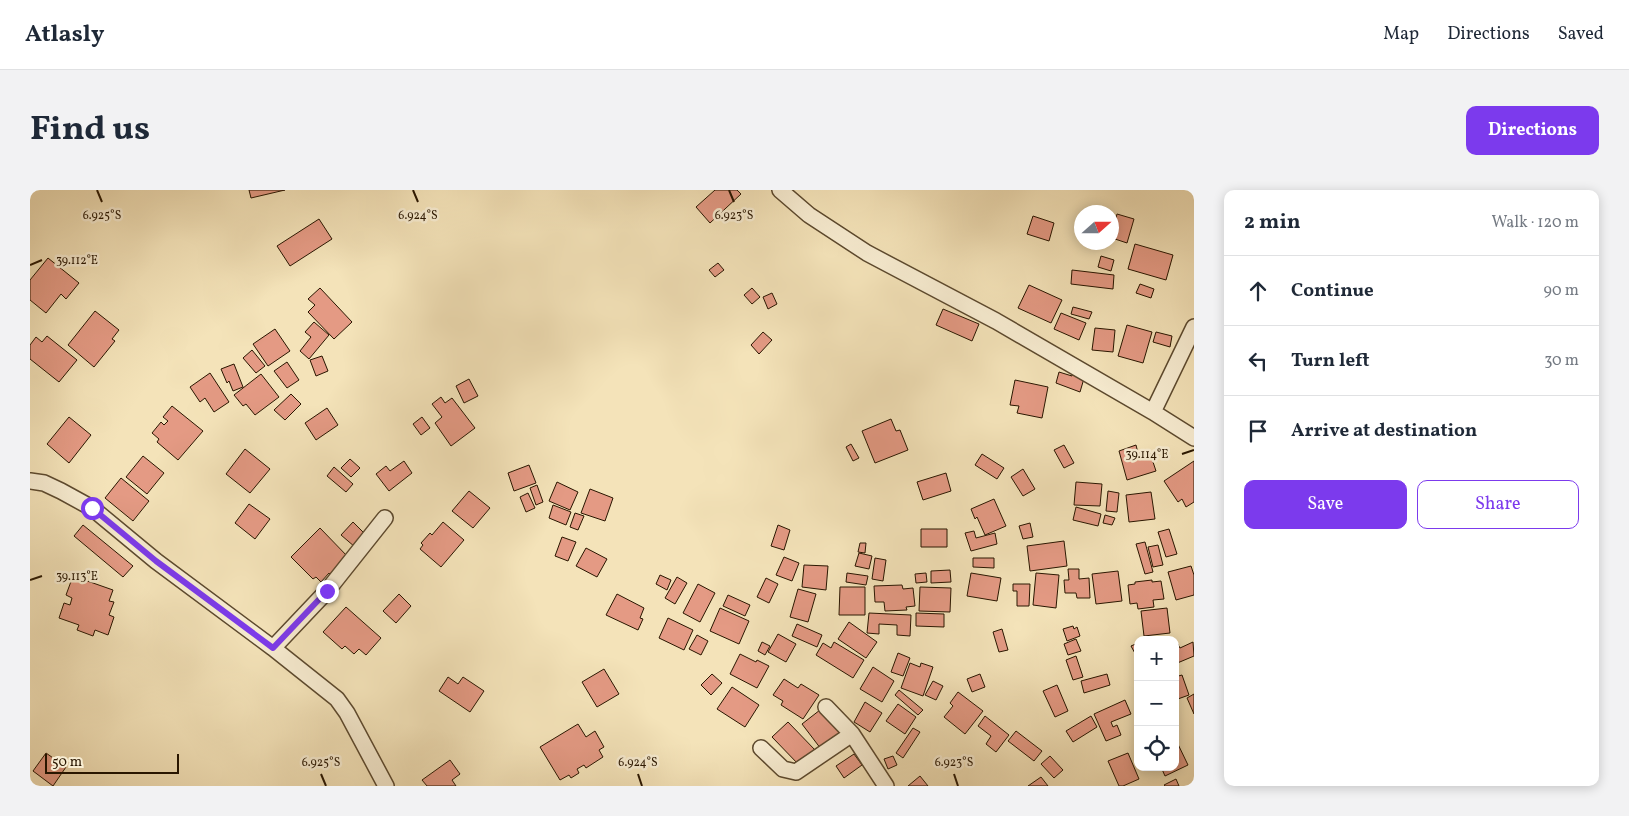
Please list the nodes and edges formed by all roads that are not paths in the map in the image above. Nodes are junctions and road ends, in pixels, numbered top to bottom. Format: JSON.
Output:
{"nodes":[{"id":1,"x":780,"y":190,"type":"edge"},
{"id":2,"x":1194,"y":327,"type":"edge"},
{"id":3,"x":1153,"y":412,"type":"junction"},
{"id":4,"x":1194,"y":438,"type":"edge"},
{"id":5,"x":30,"y":480,"type":"edge"},
{"id":6,"x":385,"y":518,"type":"dead end"},
{"id":7,"x":273,"y":648,"type":"junction"},
{"id":8,"x":826,"y":707,"type":"dead end"},
{"id":9,"x":852,"y":734,"type":"junction"},
{"id":10,"x":761,"y":748,"type":"dead end"},
{"id":11,"x":386,"y":786,"type":"edge"},
{"id":12,"x":886,"y":786,"type":"edge"}],
"edges":[{"from":1,"to":3,"type":"street"},
{"from":2,"to":3,"type":"street"},
{"from":3,"to":4,"type":"street"},
{"from":5,"to":7,"type":"street"},
{"from":6,"to":7,"type":"street"},
{"from":7,"to":11,"type":"street"},
{"from":8,"to":9,"type":"street"},
{"from":9,"to":10,"type":"street"},
{"from":9,"to":12,"type":"street"}]}
